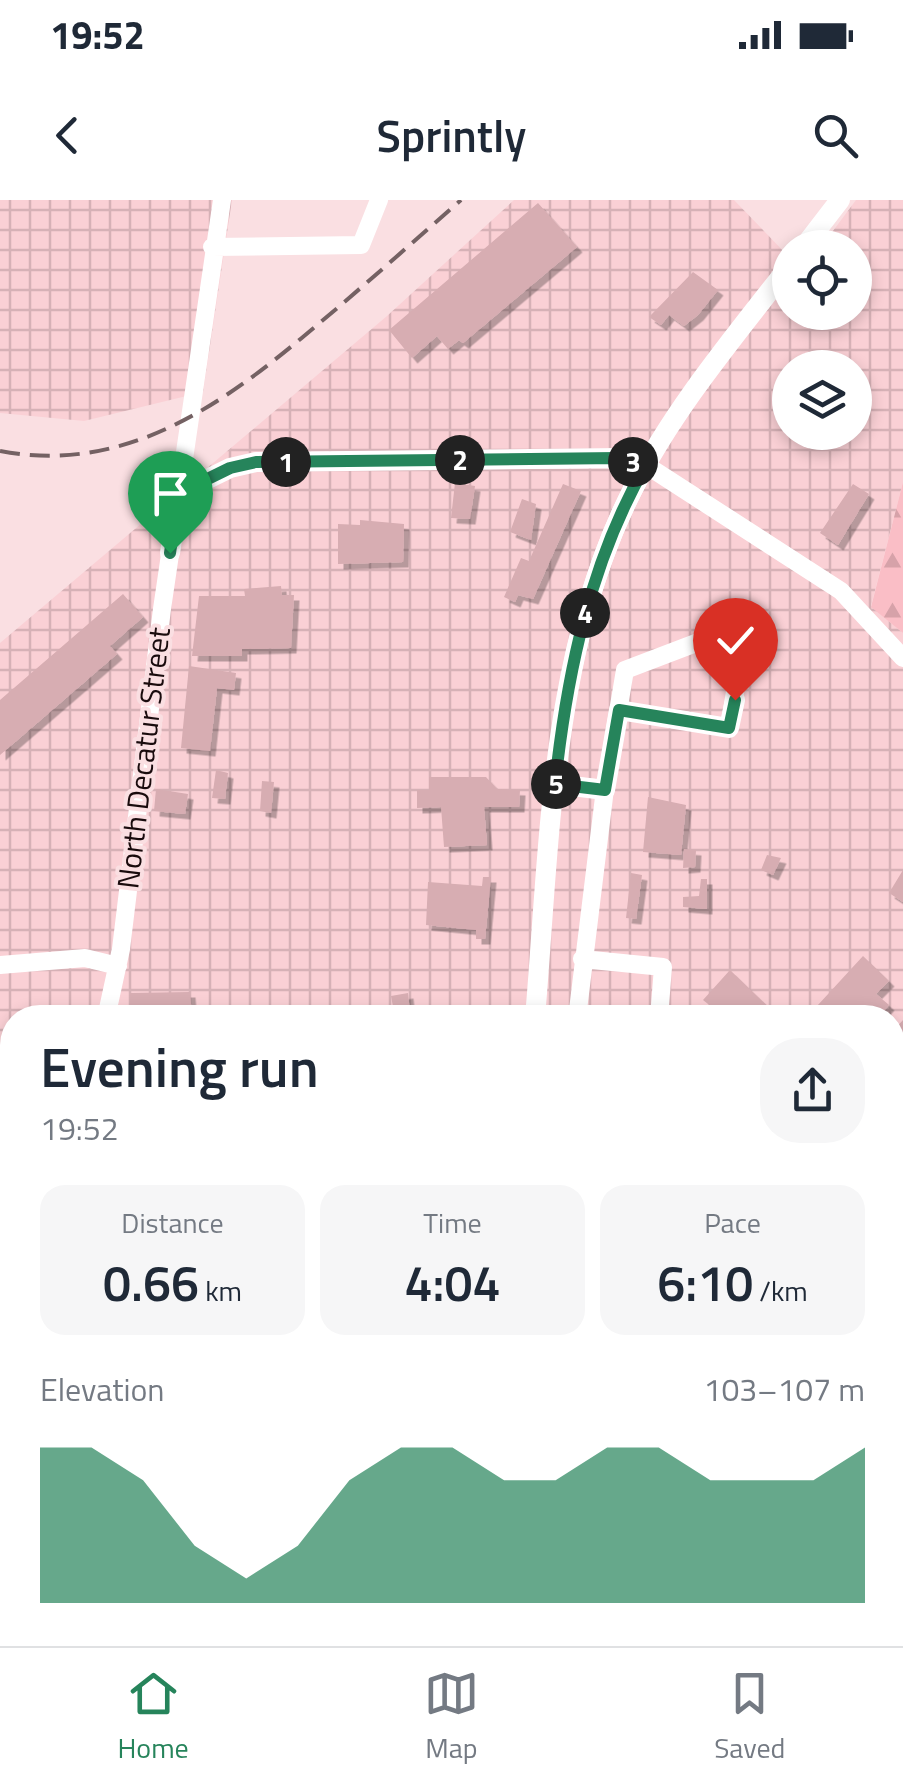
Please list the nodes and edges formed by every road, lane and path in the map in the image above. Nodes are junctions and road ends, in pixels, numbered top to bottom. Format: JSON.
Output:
{"nodes":[{"id":1,"x":222,"y":200,"type":"edge"},
{"id":2,"x":379,"y":200,"type":"edge"},
{"id":3,"x":840,"y":200,"type":"edge"},
{"id":4,"x":817,"y":230,"type":"edge"},
{"id":5,"x":212,"y":246,"type":"junction"},
{"id":6,"x":772,"y":288,"type":"edge"},
{"id":7,"x":646,"y":465,"type":"junction"},
{"id":8,"x":179,"y":493,"type":"junction"},
{"id":9,"x":903,"y":658,"type":"edge"},
{"id":10,"x":619,"y":710,"type":"junction"},
{"id":11,"x":555,"y":784,"type":"junction"},
{"id":12,"x":605,"y":790,"type":"junction"},
{"id":13,"x":582,"y":959,"type":"junction"},
{"id":14,"x":0,"y":965,"type":"edge"},
{"id":15,"x":118,"y":966,"type":"junction"},
{"id":16,"x":112,"y":1005,"type":"edge"},
{"id":17,"x":536,"y":1005,"type":"edge"},
{"id":18,"x":578,"y":1005,"type":"edge"},
{"id":19,"x":660,"y":1005,"type":"edge"}],
"edges":[{"from":1,"to":5,"type":"street","name":"North Decatur Street"},
{"from":2,"to":5,"type":"street"},
{"from":3,"to":4,"type":"main road"},
{"from":5,"to":8,"type":"street","name":"North Decatur Street"},
{"from":6,"to":7,"type":"main road"},
{"from":7,"to":8,"type":"street"},
{"from":7,"to":9,"type":"street"},
{"from":7,"to":11,"type":"main road"},
{"from":8,"to":15,"type":"street","name":"North Decatur Street"},
{"from":10,"to":10,"type":"street"},
{"from":10,"to":12,"type":"street"},
{"from":11,"to":12,"type":"street"},
{"from":11,"to":17,"type":"main road"},
{"from":12,"to":13,"type":"street"},
{"from":13,"to":18,"type":"street"},
{"from":13,"to":19,"type":"street"},
{"from":14,"to":15,"type":"street"},
{"from":15,"to":16,"type":"street","name":"North Decatur Street"}]}
